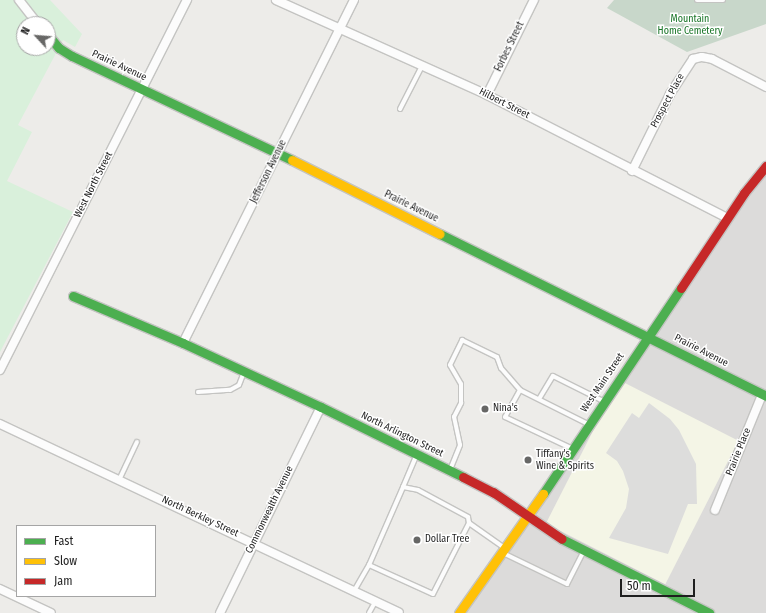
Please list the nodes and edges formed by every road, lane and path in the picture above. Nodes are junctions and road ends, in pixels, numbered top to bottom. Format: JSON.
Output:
{"nodes":[{"id":1,"x":19,"y":0,"type":"edge"},
{"id":2,"x":187,"y":0,"type":"edge"},
{"id":3,"x":276,"y":0,"type":"edge"},
{"id":4,"x":354,"y":0,"type":"edge"},
{"id":5,"x":534,"y":0,"type":"edge"},
{"id":6,"x":697,"y":0,"type":"edge"},
{"id":7,"x":723,"y":0,"type":"edge"},
{"id":8,"x":32,"y":16,"type":"edge"},
{"id":9,"x":339,"y":30,"type":"junction"},
{"id":10,"x":56,"y":44,"type":"edge"},
{"id":11,"x":422,"y":66,"type":"junction"},
{"id":12,"x":766,"y":87,"type":"edge"},
{"id":13,"x":143,"y":90,"type":"junction"},
{"id":14,"x":487,"y":95,"type":"junction"},
{"id":15,"x":400,"y":109,"type":"dead end"},
{"id":16,"x":278,"y":153,"type":"junction"},
{"id":17,"x":766,"y":166,"type":"edge"},
{"id":18,"x":632,"y":170,"type":"junction"},
{"id":19,"x":727,"y":218,"type":"junction"},
{"id":20,"x":73,"y":296,"type":"dead end"},
{"id":21,"x":648,"y":337,"type":"junction"},
{"id":22,"x":183,"y":343,"type":"junction"},
{"id":23,"x":0,"y":370,"type":"edge"},
{"id":24,"x":244,"y":372,"type":"junction"},
{"id":25,"x":520,"y":390,"type":"junction"},
{"id":26,"x":198,"y":392,"type":"dead end"},
{"id":27,"x":764,"y":396,"type":"edge"},
{"id":28,"x":539,"y":399,"type":"junction"},
{"id":29,"x":604,"y":402,"type":"junction"},
{"id":30,"x":321,"y":407,"type":"junction"},
{"id":31,"x":0,"y":424,"type":"edge"},
{"id":32,"x":589,"y":424,"type":"junction"},
{"id":33,"x":137,"y":442,"type":"dead end"},
{"id":34,"x":573,"y":449,"type":"junction"},
{"id":35,"x":417,"y":454,"type":"junction"},
{"id":36,"x":450,"y":471,"type":"junction"},
{"id":37,"x":119,"y":480,"type":"junction"},
{"id":38,"x":403,"y":488,"type":"junction"},
{"id":39,"x":715,"y":510,"type":"dead end"},
{"id":40,"x":528,"y":517,"type":"junction"},
{"id":41,"x":469,"y":524,"type":"junction"},
{"id":42,"x":254,"y":543,"type":"junction"},
{"id":43,"x":583,"y":550,"type":"junction"},
{"id":44,"x":504,"y":551,"type":"junction"},
{"id":45,"x":369,"y":566,"type":"junction"},
{"id":46,"x":0,"y":589,"type":"edge"},
{"id":47,"x":354,"y":591,"type":"junction"},
{"id":48,"x":16,"y":597,"type":"edge"},
{"id":49,"x":17,"y":597,"type":"edge"},
{"id":50,"x":375,"y":602,"type":"junction"},
{"id":51,"x":51,"y":613,"type":"edge"},
{"id":52,"x":220,"y":613,"type":"edge"},
{"id":53,"x":369,"y":613,"type":"edge"},
{"id":54,"x":399,"y":613,"type":"edge"},
{"id":55,"x":459,"y":613,"type":"edge"},
{"id":56,"x":709,"y":613,"type":"edge"}],
"edges":[{"from":1,"to":8,"type":"street"},
{"from":2,"to":13,"type":"street","name":"West North Street"},
{"from":3,"to":9,"type":"street","name":"Hilbert Street"},
{"from":4,"to":9,"type":"street","name":"Jefferson Avenue"},
{"from":5,"to":14,"type":"street","name":"Forbes Street"},
{"from":6,"to":7,"type":"lane"},
{"from":9,"to":11,"type":"street","name":"Hilbert Street"},
{"from":9,"to":16,"type":"street","name":"Jefferson Avenue"},
{"from":10,"to":13,"type":"street","name":"Prairie Avenue"},
{"from":11,"to":14,"type":"street","name":"Hilbert Street"},
{"from":11,"to":15,"type":"lane"},
{"from":12,"to":18,"type":"street","name":"Prospect Place"},
{"from":13,"to":16,"type":"street","name":"Prairie Avenue"},
{"from":13,"to":23,"type":"street","name":"West North Street"},
{"from":14,"to":18,"type":"street","name":"Hilbert Street"},
{"from":16,"to":21,"type":"street","name":"Prairie Avenue"},
{"from":16,"to":22,"type":"street","name":"Jefferson Avenue"},
{"from":17,"to":19,"type":"street","name":"West Main Street"},
{"from":18,"to":19,"type":"street","name":"Hilbert Street"},
{"from":19,"to":21,"type":"street","name":"West Main Street"},
{"from":20,"to":22,"type":"street","name":"North Arlington Street"},
{"from":21,"to":27,"type":"street","name":"Prairie Avenue"},
{"from":21,"to":29,"type":"street","name":"West Main Street"},
{"from":22,"to":24,"type":"street","name":"North Arlington Street"},
{"from":24,"to":26,"type":"lane"},
{"from":24,"to":30,"type":"street","name":"North Arlington Street"},
{"from":25,"to":28,"type":"lane"},
{"from":25,"to":34,"type":"lane"},
{"from":25,"to":36,"type":"lane"},
{"from":27,"to":39,"type":"street","name":"Prairie Place"},
{"from":28,"to":29,"type":"lane"},
{"from":28,"to":32,"type":"lane"},
{"from":29,"to":32,"type":"street","name":"West Main Street"},
{"from":30,"to":35,"type":"street","name":"North Arlington Street"},
{"from":30,"to":42,"type":"street","name":"Commonwealth Avenue"},
{"from":31,"to":37,"type":"street","name":"North Berkley Street"},
{"from":32,"to":34,"type":"street","name":"West Main Street"},
{"from":33,"to":37,"type":"lane"},
{"from":34,"to":40,"type":"street","name":"West Main Street"},
{"from":35,"to":36,"type":"street","name":"North Arlington Street"},
{"from":35,"to":38,"type":"lane"},
{"from":36,"to":40,"type":"street","name":"North Arlington Street"},
{"from":37,"to":42,"type":"street","name":"North Berkley Street"},
{"from":38,"to":41,"type":"lane"},
{"from":38,"to":45,"type":"lane"},
{"from":40,"to":43,"type":"street","name":"North Arlington Street"},
{"from":40,"to":44,"type":"street","name":"West Main Street"},
{"from":41,"to":44,"type":"lane"},
{"from":41,"to":45,"type":"lane"},
{"from":42,"to":47,"type":"street","name":"North Berkley Street"},
{"from":42,"to":52,"type":"street","name":"Commonwealth Avenue"},
{"from":43,"to":44,"type":"lane"},
{"from":43,"to":56,"type":"street","name":"North Arlington Street"},
{"from":44,"to":55,"type":"street","name":"West Main Street"},
{"from":45,"to":47,"type":"lane"},
{"from":46,"to":48,"type":"street"},
{"from":47,"to":50,"type":"street","name":"North Berkley Street"},
{"from":49,"to":51,"type":"street"},
{"from":50,"to":53,"type":"lane"},
{"from":50,"to":54,"type":"street","name":"North Berkley Street"}]}
